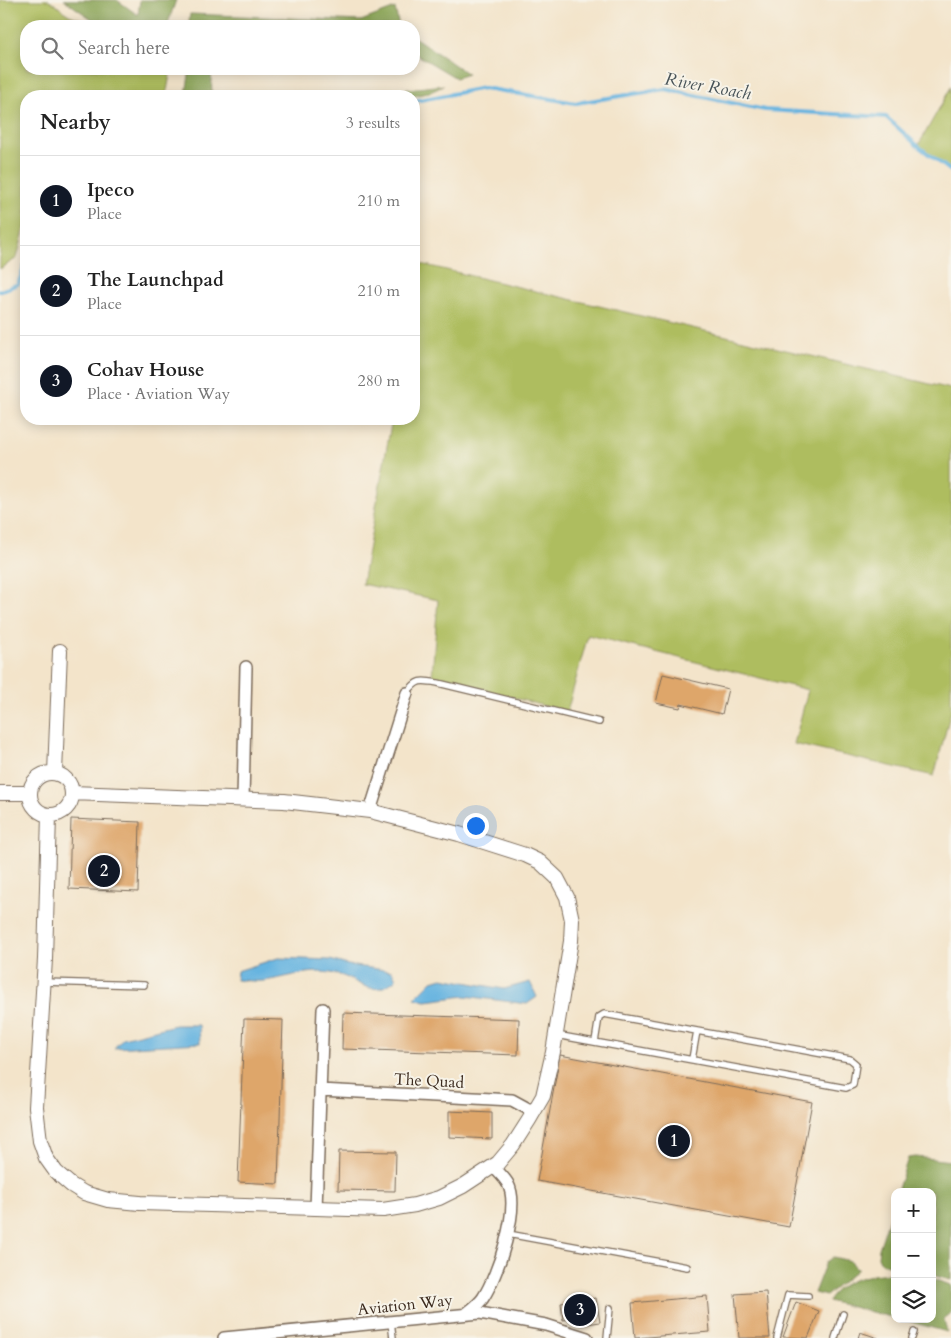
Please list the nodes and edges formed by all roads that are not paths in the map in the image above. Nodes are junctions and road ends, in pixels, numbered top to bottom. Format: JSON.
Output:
{"nodes":[{"id":1,"x":60,"y":651,"type":"dead end"},
{"id":2,"x":246,"y":667,"type":"dead end"},
{"id":3,"x":407,"y":693,"type":"joint"},
{"id":4,"x":599,"y":722,"type":"dead end"},
{"id":5,"x":55,"y":773,"type":"junction"},
{"id":6,"x":30,"y":792,"type":"junction"},
{"id":7,"x":0,"y":793,"type":"edge"},
{"id":8,"x":72,"y":793,"type":"junction"},
{"id":9,"x":243,"y":800,"type":"junction"},
{"id":10,"x":370,"y":811,"type":"junction"},
{"id":11,"x":49,"y":815,"type":"junction"},
{"id":12,"x":44,"y":982,"type":"junction"},
{"id":13,"x":144,"y":985,"type":"dead end"},
{"id":14,"x":323,"y":1009,"type":"dead end"},
{"id":15,"x":697,"y":1031,"type":"junction"},
{"id":16,"x":556,"y":1035,"type":"junction"},
{"id":17,"x":595,"y":1042,"type":"junction"},
{"id":18,"x":692,"y":1059,"type":"junction"},
{"id":19,"x":320,"y":1090,"type":"junction"},
{"id":20,"x":534,"y":1112,"type":"junction"},
{"id":21,"x":493,"y":1166,"type":"junction"},
{"id":22,"x":316,"y":1209,"type":"junction"},
{"id":23,"x":508,"y":1234,"type":"junction"},
{"id":24,"x":687,"y":1267,"type":"dead end"},
{"id":25,"x":808,"y":1296,"type":"dead end"},
{"id":26,"x":610,"y":1308,"type":"dead end"},
{"id":27,"x":466,"y":1314,"type":"junction"},
{"id":28,"x":843,"y":1314,"type":"dead end"},
{"id":29,"x":391,"y":1322,"type":"junction"},
{"id":30,"x":238,"y":1337,"type":"edge"},
{"id":31,"x":224,"y":1338,"type":"edge"},
{"id":32,"x":393,"y":1338,"type":"edge"},
{"id":33,"x":587,"y":1338,"type":"edge"},
{"id":34,"x":607,"y":1338,"type":"edge"},
{"id":35,"x":777,"y":1338,"type":"edge"},
{"id":36,"x":835,"y":1338,"type":"edge"}],
"edges":[{"from":1,"to":5,"type":"street"},
{"from":2,"to":9,"type":"street"},
{"from":3,"to":4,"type":"lane"},
{"from":3,"to":10,"type":"street"},
{"from":5,"to":6,"type":"street"},
{"from":5,"to":8,"type":"street"},
{"from":6,"to":7,"type":"street"},
{"from":6,"to":11,"type":"street"},
{"from":8,"to":9,"type":"street"},
{"from":8,"to":11,"type":"street"},
{"from":9,"to":10,"type":"street"},
{"from":10,"to":16,"type":"street"},
{"from":11,"to":12,"type":"street"},
{"from":12,"to":13,"type":"lane"},
{"from":12,"to":22,"type":"street"},
{"from":14,"to":19,"type":"street"},
{"from":15,"to":17,"type":"lane"},
{"from":15,"to":18,"type":"lane"},
{"from":15,"to":18,"type":"lane"},
{"from":16,"to":17,"type":"lane"},
{"from":16,"to":20,"type":"street"},
{"from":17,"to":18,"type":"lane"},
{"from":19,"to":20,"type":"street","name":"The Quad"},
{"from":19,"to":22,"type":"street"},
{"from":20,"to":21,"type":"street"},
{"from":21,"to":22,"type":"street"},
{"from":21,"to":23,"type":"street"},
{"from":23,"to":24,"type":"lane"},
{"from":23,"to":27,"type":"street"},
{"from":25,"to":35,"type":"lane"},
{"from":26,"to":34,"type":"lane"},
{"from":27,"to":29,"type":"street","name":"Aviation Way"},
{"from":27,"to":33,"type":"street","name":"Aviation Way"},
{"from":28,"to":36,"type":"lane"},
{"from":29,"to":30,"type":"street","name":"Aviation Way"},
{"from":29,"to":32,"type":"lane"},
{"from":30,"to":31,"type":"street","name":"Aviation Way"}]}
